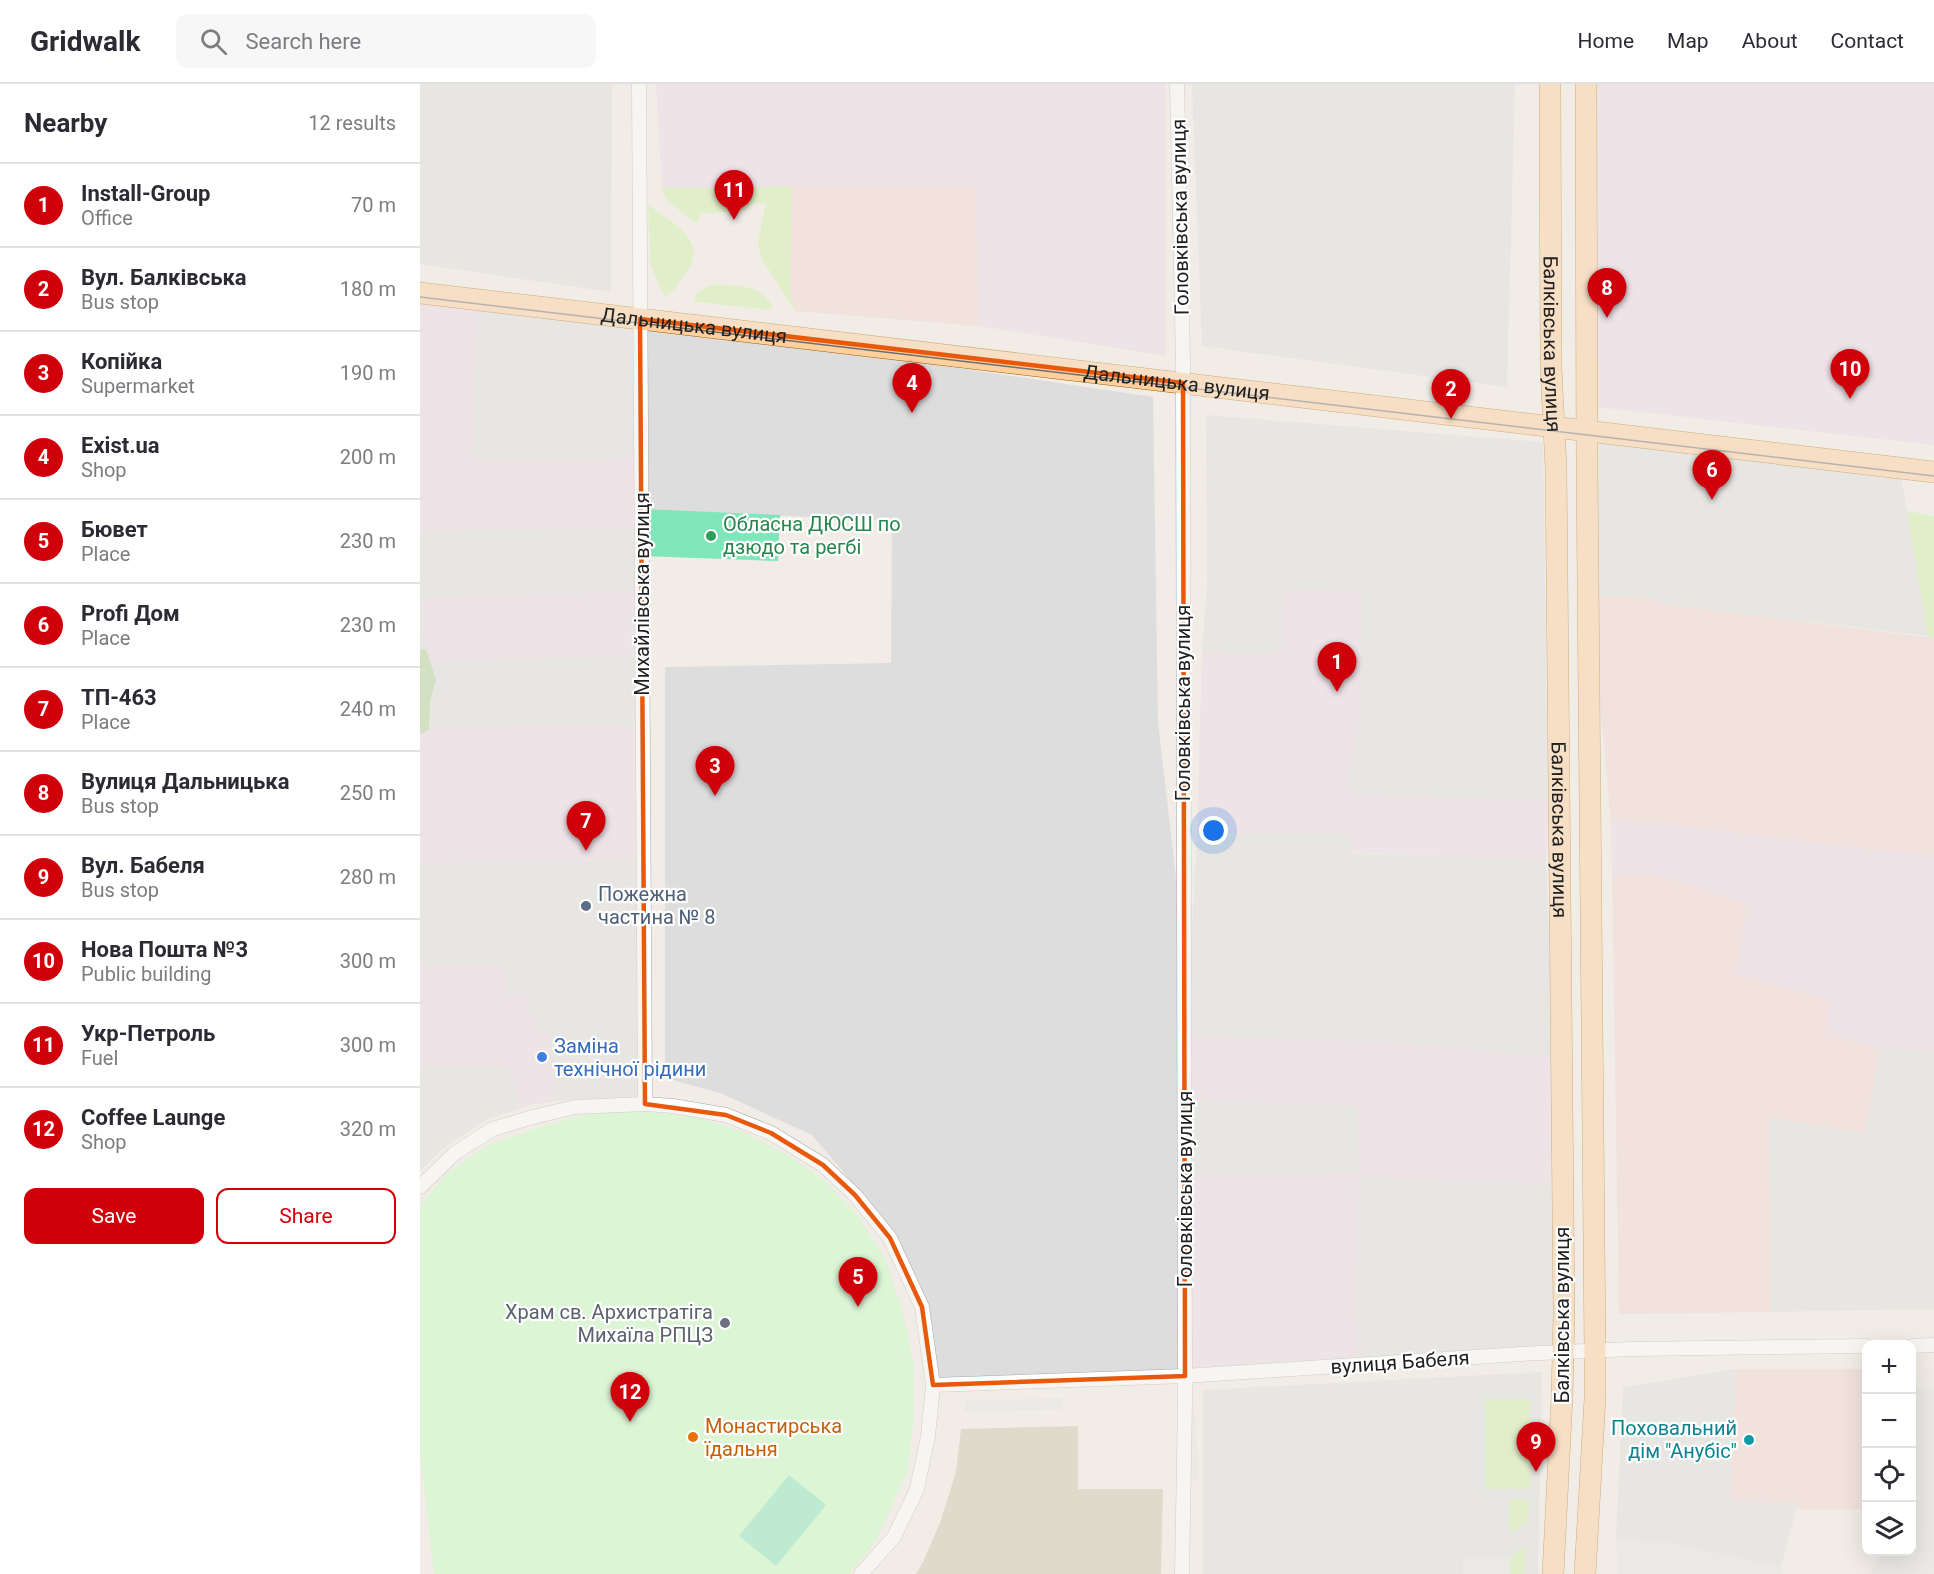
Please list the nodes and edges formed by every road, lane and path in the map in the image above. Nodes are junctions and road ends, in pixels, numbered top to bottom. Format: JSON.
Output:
{"nodes":[{"id":1,"x":639,"y":84,"type":"edge"},
{"id":2,"x":1178,"y":84,"type":"edge"},
{"id":3,"x":1550,"y":84,"type":"edge"},
{"id":4,"x":1586,"y":84,"type":"edge"},
{"id":5,"x":420,"y":293,"type":"edge"},
{"id":6,"x":640,"y":319,"type":"junction"},
{"id":7,"x":1182,"y":383,"type":"junction"},
{"id":8,"x":1554,"y":427,"type":"junction"},
{"id":9,"x":1587,"y":431,"type":"junction"},
{"id":10,"x":1934,"y":472,"type":"edge"},
{"id":11,"x":645,"y":1104,"type":"junction"},
{"id":12,"x":420,"y":1187,"type":"edge"},
{"id":13,"x":1934,"y":1345,"type":"edge"},
{"id":14,"x":1862,"y":1346,"type":"edge"},
{"id":15,"x":1916,"y":1346,"type":"edge"},
{"id":16,"x":1595,"y":1351,"type":"junction"},
{"id":17,"x":1563,"y":1352,"type":"junction"},
{"id":18,"x":1185,"y":1376,"type":"junction"},
{"id":19,"x":933,"y":1385,"type":"junction"},
{"id":20,"x":861,"y":1574,"type":"edge"},
{"id":21,"x":1182,"y":1574,"type":"edge"},
{"id":22,"x":1553,"y":1574,"type":"edge"},
{"id":23,"x":1585,"y":1574,"type":"edge"}],
"edges":[{"from":1,"to":6,"type":"street","name":"Михайлівська вулиця"},
{"from":2,"to":7,"type":"street","name":"Головківська вулиця"},
{"from":3,"to":8,"type":"main road","name":"Балківська вулиця"},
{"from":4,"to":9,"type":"main road","name":"Балківська вулиця"},
{"from":5,"to":6,"type":"main road","name":"Дальницька вулиця"},
{"from":6,"to":7,"type":"main road","name":"Дальницька вулиця"},
{"from":6,"to":11,"type":"street","name":"Михайлівська вулиця"},
{"from":7,"to":8,"type":"main road","name":"Дальницька вулиця"},
{"from":7,"to":18,"type":"street","name":"Головківська вулиця"},
{"from":8,"to":9,"type":"main road","name":"Дальницька вулиця"},
{"from":8,"to":17,"type":"main road","name":"Балківська вулиця"},
{"from":9,"to":10,"type":"main road","name":"Дальницька вулиця"},
{"from":9,"to":16,"type":"main road","name":"Балківська вулиця"},
{"from":11,"to":12,"type":"street"},
{"from":11,"to":19,"type":"street"},
{"from":13,"to":15,"type":"street"},
{"from":14,"to":16,"type":"street","name":"вулиця Бабеля"},
{"from":16,"to":17,"type":"street","name":"вулиця Бабеля"},
{"from":16,"to":23,"type":"main road","name":"Балківська вулиця"},
{"from":17,"to":18,"type":"street","name":"вулиця Бабеля"},
{"from":17,"to":22,"type":"main road","name":"Балківська вулиця"},
{"from":18,"to":19,"type":"street","name":"вулиця Бабеля"},
{"from":18,"to":21,"type":"street","name":"Головківська вулиця"},
{"from":19,"to":20,"type":"street"}]}
